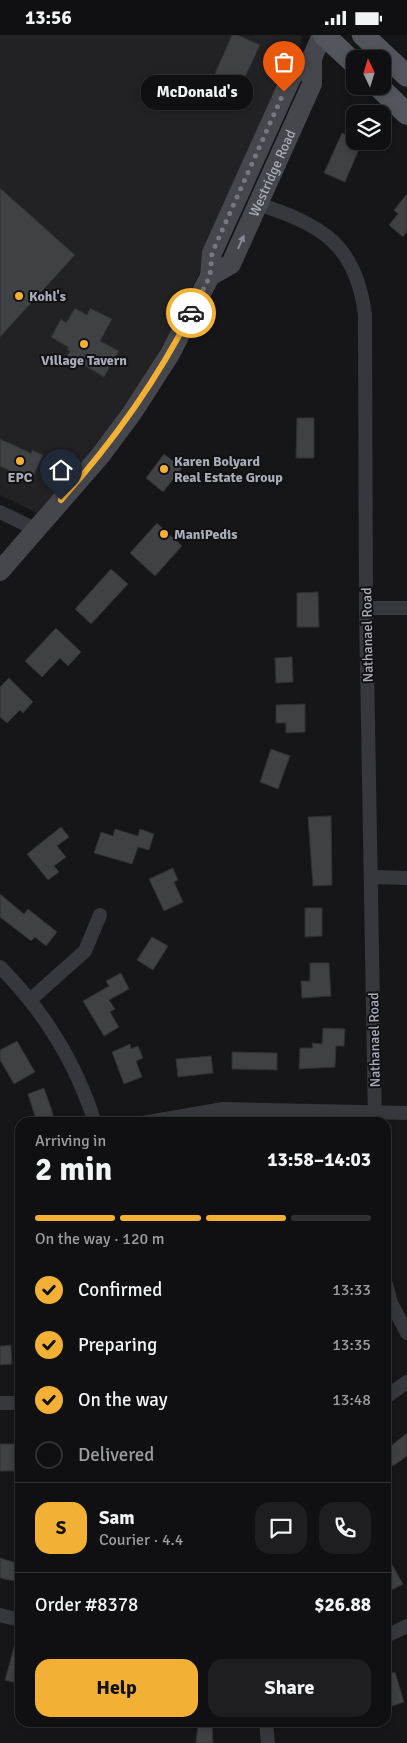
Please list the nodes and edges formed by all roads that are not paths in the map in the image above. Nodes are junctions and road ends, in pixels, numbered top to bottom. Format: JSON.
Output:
{"nodes":[{"id":1,"x":323,"y":35,"type":"edge"},
{"id":2,"x":363,"y":35,"type":"edge"},
{"id":3,"x":346,"y":56,"type":"edge"},
{"id":4,"x":312,"y":58,"type":"junction"},
{"id":5,"x":407,"y":76,"type":"edge"},
{"id":6,"x":387,"y":95,"type":"edge"},
{"id":7,"x":407,"y":114,"type":"edge"},
{"id":8,"x":258,"y":204,"type":"junction"},
{"id":9,"x":210,"y":276,"type":"junction"},
{"id":10,"x":0,"y":512,"type":"edge"},
{"id":11,"x":35,"y":529,"type":"junction"},
{"id":12,"x":0,"y":571,"type":"edge"},
{"id":13,"x":366,"y":607,"type":"junction"},
{"id":14,"x":407,"y":608,"type":"edge"},
{"id":15,"x":372,"y":877,"type":"junction"},
{"id":16,"x":407,"y":878,"type":"edge"},
{"id":17,"x":100,"y":915,"type":"dead end"},
{"id":18,"x":0,"y":967,"type":"edge"},
{"id":19,"x":30,"y":1000,"type":"junction"},
{"id":20,"x":407,"y":1113,"type":"edge"},
{"id":21,"x":93,"y":1117,"type":"edge"},
{"id":22,"x":177,"y":1117,"type":"edge"},
{"id":23,"x":375,"y":1117,"type":"edge"},
{"id":24,"x":391,"y":1303,"type":"edge"},
{"id":25,"x":407,"y":1333,"type":"edge"},
{"id":26,"x":407,"y":1382,"type":"edge"},
{"id":27,"x":391,"y":1393,"type":"edge"},
{"id":28,"x":0,"y":1403,"type":"edge"},
{"id":29,"x":15,"y":1403,"type":"edge"},
{"id":30,"x":0,"y":1615,"type":"edge"},
{"id":31,"x":15,"y":1619,"type":"edge"},
{"id":32,"x":407,"y":1627,"type":"edge"},
{"id":33,"x":391,"y":1634,"type":"edge"},
{"id":34,"x":266,"y":1727,"type":"edge"},
{"id":35,"x":268,"y":1743,"type":"edge"}],
"edges":[{"from":1,"to":3,"type":"main road"},
{"from":1,"to":4,"type":"main road","name":"Westridge Road"},
{"from":2,"to":5,"type":"main road"},
{"from":4,"to":8,"type":"main road","name":"Westridge Road"},
{"from":4,"to":9,"type":"main road","name":"Westridge Road"},
{"from":6,"to":7,"type":"main road"},
{"from":9,"to":8,"type":"main road","name":"Westridge Road","one_way":true},
{"from":8,"to":13,"type":"street","name":"Nathanael Road"},
{"from":9,"to":11,"type":"main road","name":"Westridge Road"},
{"from":10,"to":11,"type":"street"},
{"from":11,"to":12,"type":"main road","name":"Westridge Road"},
{"from":13,"to":14,"type":"street"},
{"from":13,"to":15,"type":"street","name":"Nathanael Road"},
{"from":15,"to":16,"type":"street"},
{"from":15,"to":23,"type":"street","name":"Nathanael Road"},
{"from":17,"to":19,"type":"street"},
{"from":18,"to":19,"type":"street"},
{"from":19,"to":21,"type":"street"},
{"from":20,"to":23,"type":"street"},
{"from":22,"to":23,"type":"street"},
{"from":24,"to":25,"type":"street"},
{"from":26,"to":27,"type":"street"},
{"from":28,"to":29,"type":"street"},
{"from":30,"to":31,"type":"street"},
{"from":32,"to":33,"type":"street"},
{"from":34,"to":35,"type":"street"}]}
